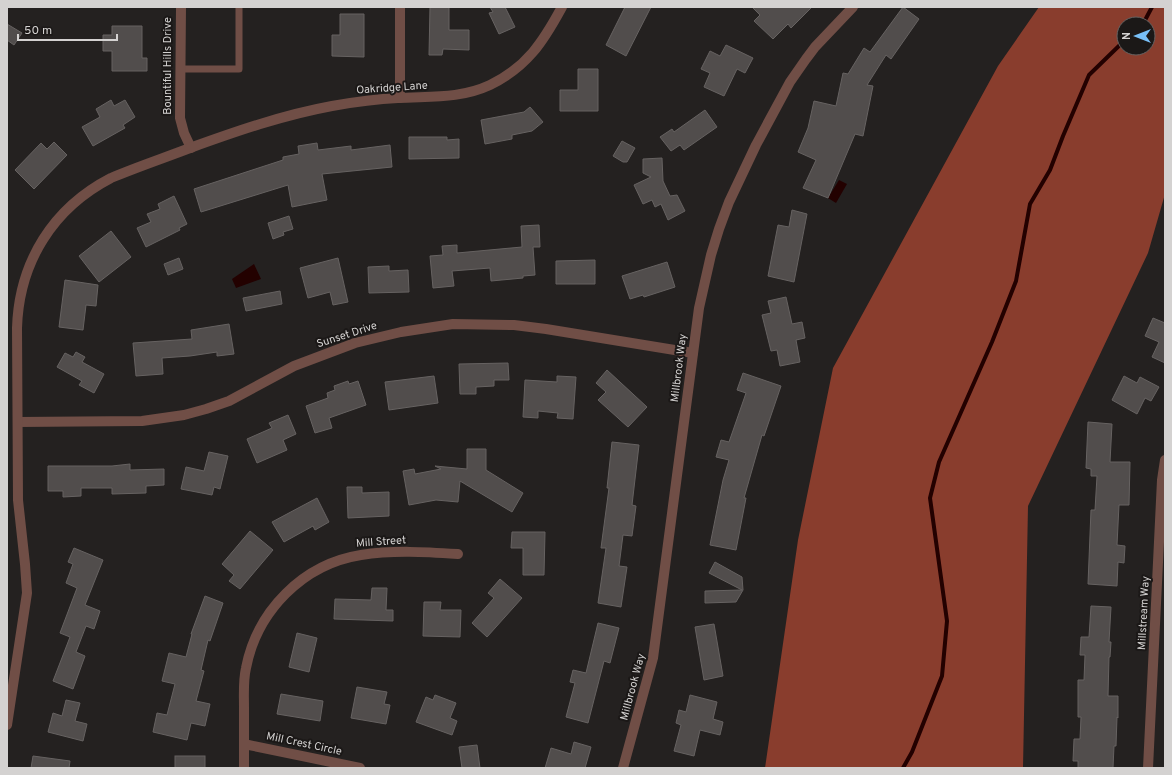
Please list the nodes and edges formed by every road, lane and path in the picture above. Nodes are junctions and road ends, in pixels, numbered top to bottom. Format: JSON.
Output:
{"nodes":[{"id":1,"x":181,"y":7,"type":"edge"},
{"id":2,"x":239,"y":7,"type":"edge"},
{"id":3,"x":400,"y":7,"type":"edge"},
{"id":4,"x":562,"y":7,"type":"edge"},
{"id":5,"x":853,"y":7,"type":"edge"},
{"id":6,"x":180,"y":69,"type":"junction"},
{"id":7,"x":400,"y":98,"type":"junction"},
{"id":8,"x":191,"y":148,"type":"junction"},
{"id":9,"x":693,"y":353,"type":"junction"},
{"id":10,"x":18,"y":422,"type":"junction"},
{"id":11,"x":1165,"y":460,"type":"edge"},
{"id":12,"x":458,"y":554,"type":"dead end"},
{"id":13,"x":7,"y":725,"type":"edge"},
{"id":14,"x":244,"y":744,"type":"junction"},
{"id":15,"x":244,"y":768,"type":"edge"},
{"id":16,"x":360,"y":768,"type":"edge"},
{"id":17,"x":623,"y":768,"type":"edge"},
{"id":18,"x":1148,"y":768,"type":"edge"}],
"edges":[{"from":1,"to":6,"type":"street","name":"Bountiful Hills Drive"},
{"from":2,"to":6,"type":"lane"},
{"from":3,"to":7,"type":"street"},
{"from":4,"to":7,"type":"street","name":"Oakridge Lane"},
{"from":5,"to":9,"type":"street","name":"Millbrook Way"},
{"from":6,"to":8,"type":"street","name":"Bountiful Hills Drive"},
{"from":7,"to":8,"type":"street","name":"Oakridge Lane"},
{"from":8,"to":10,"type":"street"},
{"from":9,"to":10,"type":"street","name":"Sunset Drive"},
{"from":9,"to":17,"type":"street","name":"Millbrook Way"},
{"from":10,"to":13,"type":"street"},
{"from":11,"to":18,"type":"street","name":"Millstream Way"},
{"from":12,"to":14,"type":"street","name":"Mill Street"},
{"from":14,"to":15,"type":"street","name":"Mill Street"},
{"from":14,"to":16,"type":"street","name":"Mill Crest Circle"}]}
